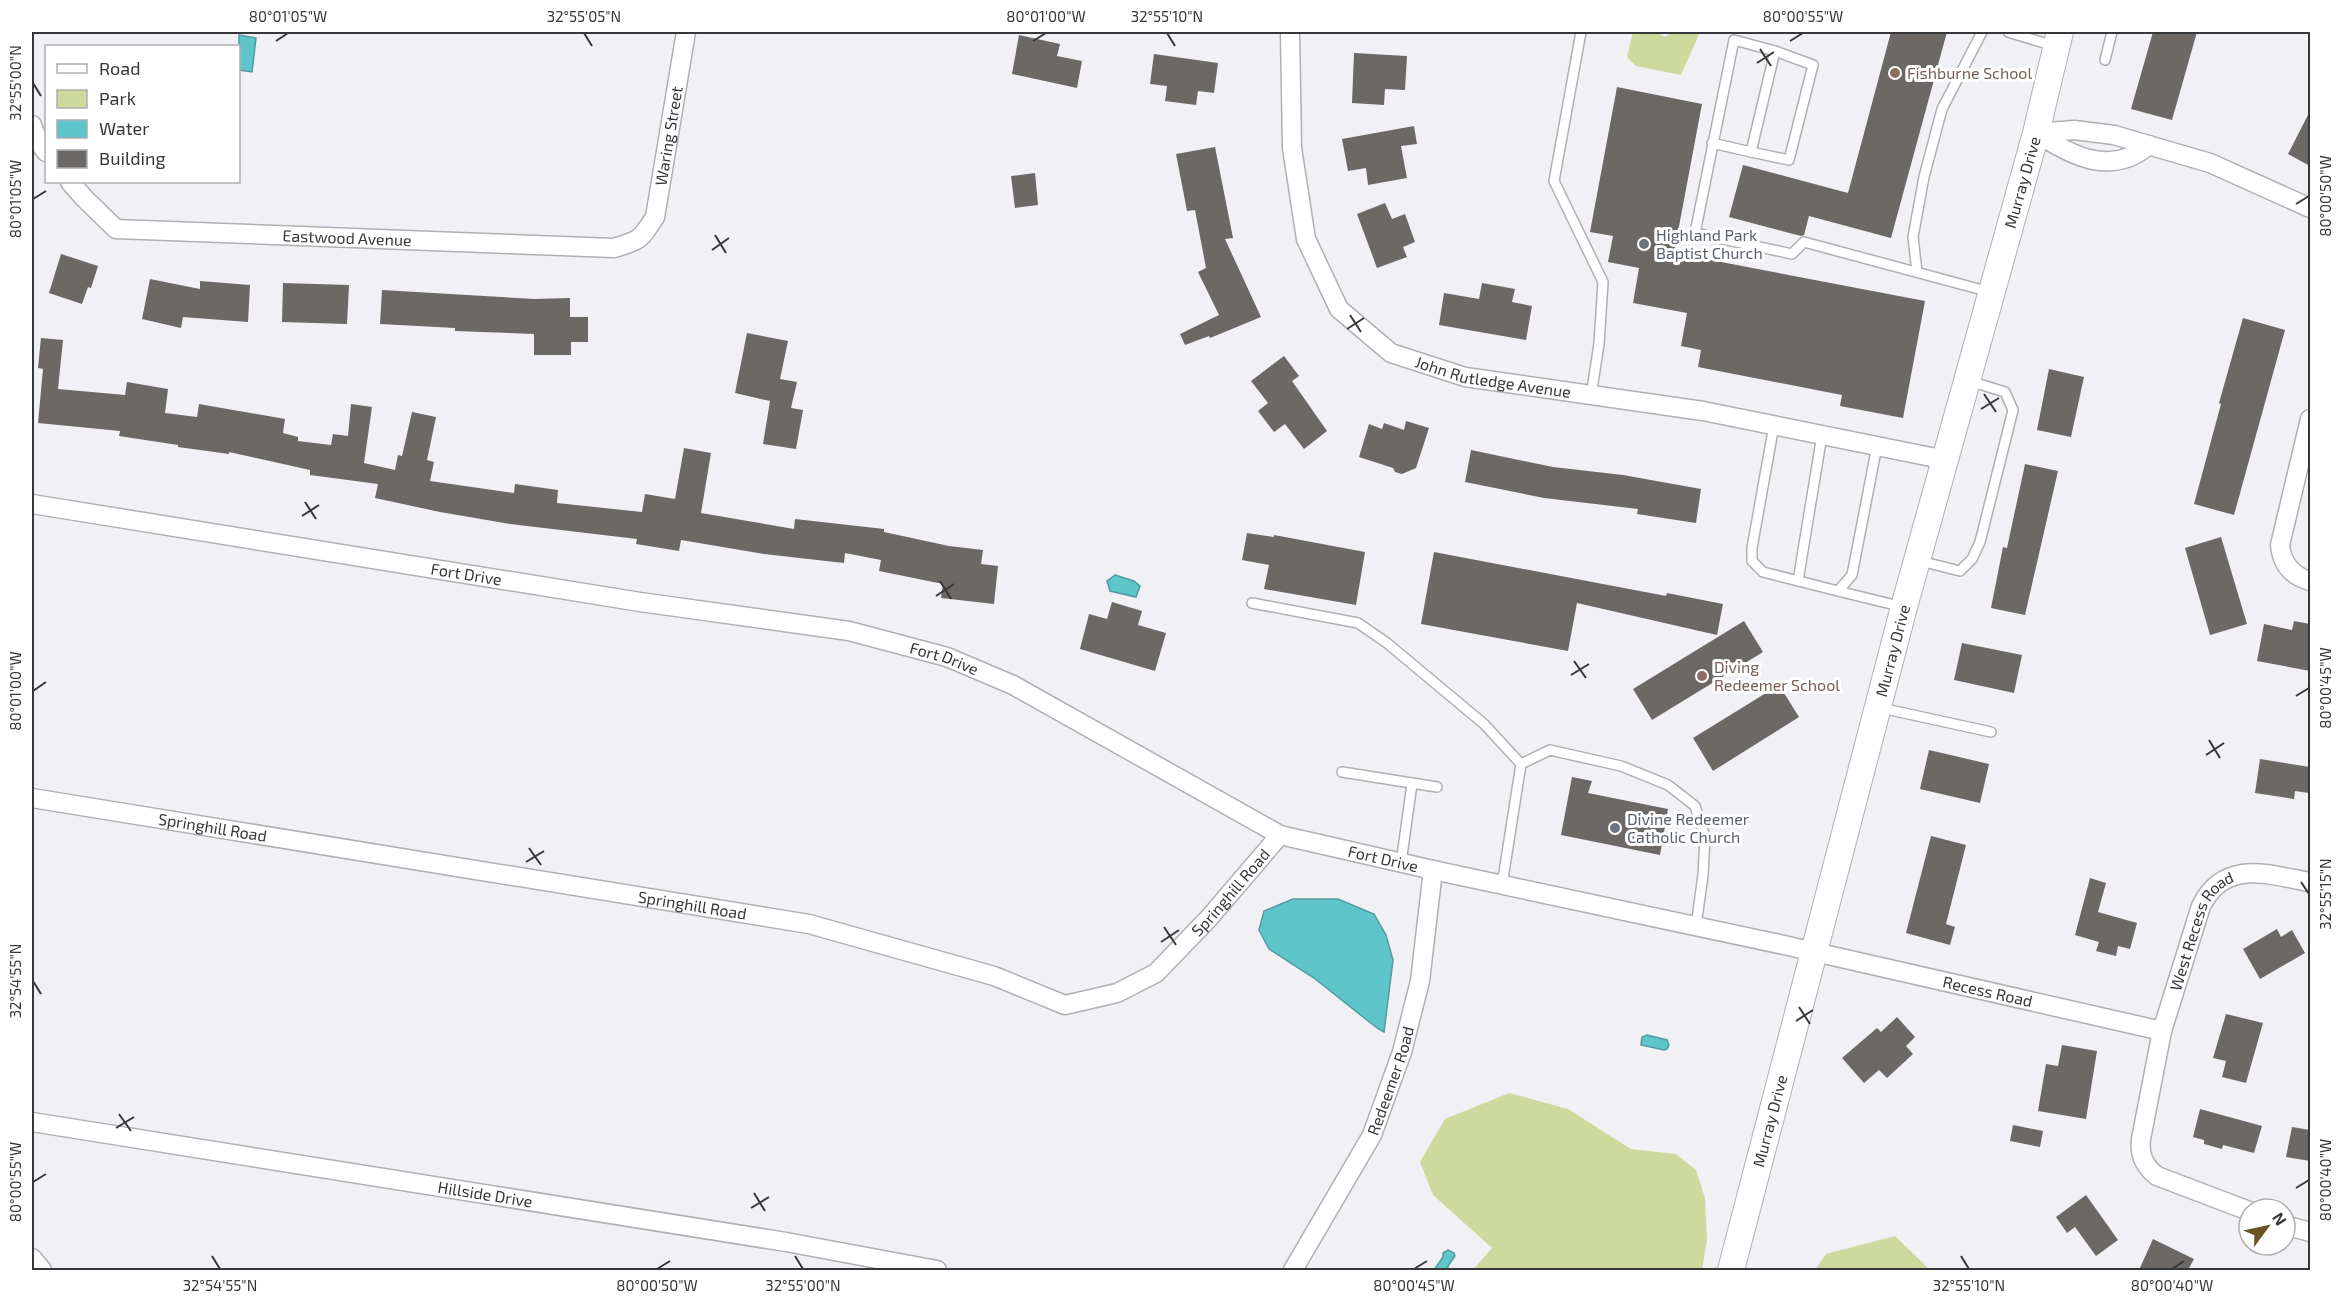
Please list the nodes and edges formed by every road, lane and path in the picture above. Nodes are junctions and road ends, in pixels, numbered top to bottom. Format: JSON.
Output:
{"nodes":[{"id":1,"x":686,"y":32,"type":"edge"},
{"id":2,"x":1285,"y":32,"type":"edge"},
{"id":3,"x":1581,"y":32,"type":"edge"},
{"id":4,"x":1982,"y":32,"type":"edge"},
{"id":5,"x":2008,"y":32,"type":"edge"},
{"id":6,"x":2112,"y":32,"type":"edge"},
{"id":7,"x":2058,"y":39,"type":"edge"},
{"id":8,"x":1775,"y":51,"type":"junction"},
{"id":9,"x":2105,"y":60,"type":"dead end"},
{"id":10,"x":32,"y":125,"type":"edge"},
{"id":11,"x":2036,"y":133,"type":"junction"},
{"id":12,"x":1712,"y":143,"type":"junction"},
{"id":13,"x":2149,"y":145,"type":"junction"},
{"id":14,"x":45,"y":151,"type":"edge"},
{"id":15,"x":1750,"y":152,"type":"junction"},
{"id":16,"x":71,"y":183,"type":"edge"},
{"id":17,"x":2310,"y":208,"type":"edge"},
{"id":18,"x":642,"y":237,"type":"joint"},
{"id":19,"x":1917,"y":272,"type":"junction"},
{"id":20,"x":1990,"y":292,"type":"junction"},
{"id":21,"x":1967,"y":380,"type":"junction"},
{"id":22,"x":1591,"y":396,"type":"junction"},
{"id":23,"x":2310,"y":419,"type":"edge"},
{"id":24,"x":1774,"y":425,"type":"junction"},
{"id":25,"x":1822,"y":435,"type":"junction"},
{"id":26,"x":1877,"y":446,"type":"junction"},
{"id":27,"x":1946,"y":459,"type":"junction"},
{"id":28,"x":32,"y":504,"type":"edge"},
{"id":29,"x":1917,"y":561,"type":"junction"},
{"id":30,"x":1798,"y":580,"type":"junction"},
{"id":31,"x":2310,"y":581,"type":"edge"},
{"id":32,"x":1838,"y":591,"type":"junction"},
{"id":33,"x":1252,"y":603,"type":"dead end"},
{"id":34,"x":1904,"y":607,"type":"junction"},
{"id":35,"x":1878,"y":708,"type":"junction"},
{"id":36,"x":1991,"y":732,"type":"dead end"},
{"id":37,"x":1521,"y":764,"type":"junction"},
{"id":38,"x":1342,"y":772,"type":"dead end"},
{"id":39,"x":1412,"y":784,"type":"junction"},
{"id":40,"x":1437,"y":787,"type":"dead end"},
{"id":41,"x":32,"y":798,"type":"edge"},
{"id":42,"x":1280,"y":835,"type":"junction"},
{"id":43,"x":1401,"y":863,"type":"junction"},
{"id":44,"x":1433,"y":870,"type":"junction"},
{"id":45,"x":2310,"y":882,"type":"edge"},
{"id":46,"x":1502,"y":885,"type":"junction"},
{"id":47,"x":1696,"y":926,"type":"junction"},
{"id":48,"x":1814,"y":952,"type":"junction"},
{"id":49,"x":2162,"y":1031,"type":"junction"},
{"id":50,"x":32,"y":1122,"type":"edge"},
{"id":51,"x":2237,"y":1206,"type":"edge"},
{"id":52,"x":32,"y":1258,"type":"edge"},
{"id":53,"x":42,"y":1270,"type":"edge"},
{"id":54,"x":937,"y":1270,"type":"edge"},
{"id":55,"x":1293,"y":1270,"type":"edge"},
{"id":56,"x":1731,"y":1270,"type":"edge"}],
"edges":[{"from":1,"to":18,"type":"street","name":"Waring Street"},
{"from":2,"to":22,"type":"street","name":"John Rutledge Avenue"},
{"from":3,"to":22,"type":"lane"},
{"from":4,"to":19,"type":"lane"},
{"from":5,"to":7,"type":"lane"},
{"from":6,"to":9,"type":"lane"},
{"from":7,"to":11,"type":"street","name":"Murray Drive"},
{"from":8,"to":12,"type":"lane"},
{"from":8,"to":15,"type":"lane"},
{"from":8,"to":15,"type":"lane"},
{"from":10,"to":14,"type":"street"},
{"from":11,"to":13,"type":"street"},
{"from":11,"to":13,"type":"street"},
{"from":11,"to":20,"type":"street","name":"Murray Drive"},
{"from":12,"to":15,"type":"lane"},
{"from":12,"to":19,"type":"lane"},
{"from":13,"to":17,"type":"street"},
{"from":16,"to":18,"type":"street","name":"Eastwood Avenue"},
{"from":19,"to":20,"type":"lane"},
{"from":20,"to":21,"type":"street","name":"Murray Drive"},
{"from":21,"to":27,"type":"street","name":"Murray Drive"},
{"from":21,"to":29,"type":"lane"},
{"from":22,"to":24,"type":"street","name":"John Rutledge Avenue"},
{"from":23,"to":31,"type":"street"},
{"from":24,"to":25,"type":"street","name":"John Rutledge Avenue"},
{"from":24,"to":30,"type":"lane"},
{"from":25,"to":26,"type":"street","name":"John Rutledge Avenue"},
{"from":25,"to":30,"type":"lane"},
{"from":26,"to":27,"type":"street","name":"John Rutledge Avenue"},
{"from":26,"to":32,"type":"lane"},
{"from":27,"to":29,"type":"street","name":"Murray Drive"},
{"from":28,"to":42,"type":"street","name":"Fort Drive"},
{"from":29,"to":34,"type":"street","name":"Murray Drive"},
{"from":30,"to":32,"type":"lane"},
{"from":32,"to":34,"type":"lane"},
{"from":33,"to":37,"type":"lane"},
{"from":34,"to":35,"type":"street","name":"Murray Drive"},
{"from":35,"to":36,"type":"lane"},
{"from":35,"to":48,"type":"street","name":"Murray Drive"},
{"from":37,"to":46,"type":"lane"},
{"from":37,"to":47,"type":"lane"},
{"from":38,"to":39,"type":"lane"},
{"from":39,"to":40,"type":"lane"},
{"from":39,"to":43,"type":"lane"},
{"from":41,"to":42,"type":"street","name":"Springhill Road"},
{"from":42,"to":43,"type":"street","name":"Fort Drive"},
{"from":43,"to":44,"type":"street","name":"Fort Drive"},
{"from":44,"to":46,"type":"street","name":"Fort Drive"},
{"from":44,"to":55,"type":"street","name":"Redeemer Road"},
{"from":45,"to":49,"type":"street","name":"West Recess Road"},
{"from":46,"to":47,"type":"street","name":"Fort Drive"},
{"from":47,"to":48,"type":"street","name":"Fort Drive"},
{"from":48,"to":49,"type":"street","name":"Recess Road"},
{"from":48,"to":56,"type":"street","name":"Murray Drive"},
{"from":49,"to":51,"type":"street","name":"West Recess Road"},
{"from":50,"to":54,"type":"street","name":"Hillside Drive"},
{"from":52,"to":53,"type":"street"}]}
